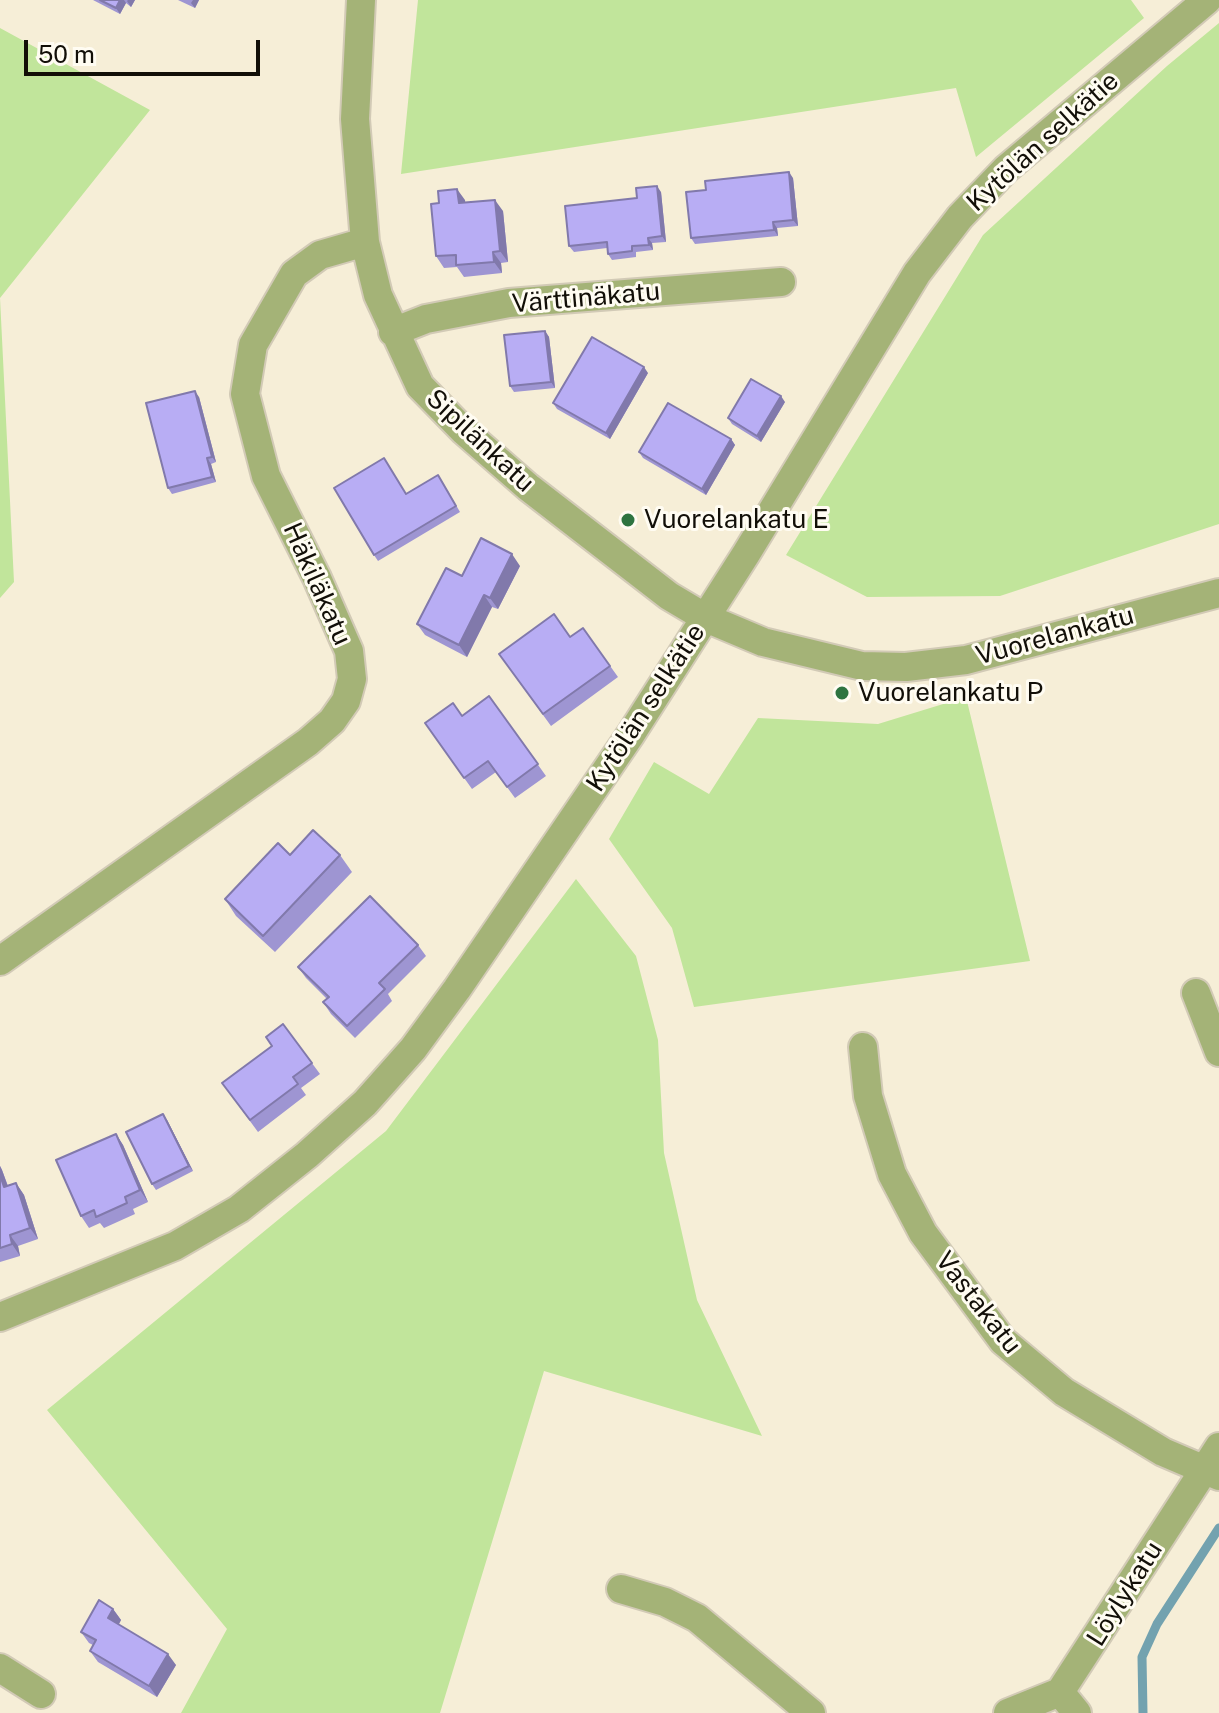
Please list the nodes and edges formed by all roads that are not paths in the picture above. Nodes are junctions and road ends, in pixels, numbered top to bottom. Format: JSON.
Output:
{"nodes":[{"id":1,"x":361,"y":0,"type":"edge"},
{"id":2,"x":1207,"y":0,"type":"edge"},
{"id":3,"x":365,"y":242,"type":"junction"},
{"id":4,"x":781,"y":282,"type":"dead end"},
{"id":5,"x":393,"y":332,"type":"junction"},
{"id":6,"x":1219,"y":593,"type":"edge"},
{"id":7,"x":706,"y":618,"type":"junction"},
{"id":8,"x":0,"y":961,"type":"edge"},
{"id":9,"x":1196,"y":993,"type":"dead end"},
{"id":10,"x":863,"y":1047,"type":"dead end"},
{"id":11,"x":1219,"y":1052,"type":"edge"},
{"id":12,"x":0,"y":1317,"type":"edge"},
{"id":13,"x":1214,"y":1464,"type":"edge"},
{"id":14,"x":621,"y":1589,"type":"dead end"},
{"id":15,"x":0,"y":1668,"type":"edge"},
{"id":16,"x":41,"y":1694,"type":"dead end"},
{"id":17,"x":1068,"y":1703,"type":"edge"},
{"id":18,"x":811,"y":1713,"type":"edge"},
{"id":19,"x":1008,"y":1713,"type":"edge"}],
"edges":[{"from":1,"to":3,"type":"street","name":"Sipilänkatu"},
{"from":2,"to":7,"type":"street","name":"Kytölän selkätie"},
{"from":3,"to":5,"type":"street","name":"Sipilänkatu"},
{"from":3,"to":8,"type":"street","name":"Häkiläkatu"},
{"from":4,"to":5,"type":"street","name":"Värttinäkatu"},
{"from":5,"to":7,"type":"street","name":"Sipilänkatu"},
{"from":6,"to":7,"type":"street","name":"Vuorelankatu"},
{"from":7,"to":12,"type":"street","name":"Kytölän selkätie"},
{"from":9,"to":11,"type":"street"},
{"from":10,"to":13,"type":"street","name":"Vastakatu"},
{"from":13,"to":17,"type":"street","name":"Löylykatu"},
{"from":14,"to":18,"type":"street"},
{"from":15,"to":16,"type":"street"},
{"from":17,"to":19,"type":"street","name":"Löylykatu"}]}
